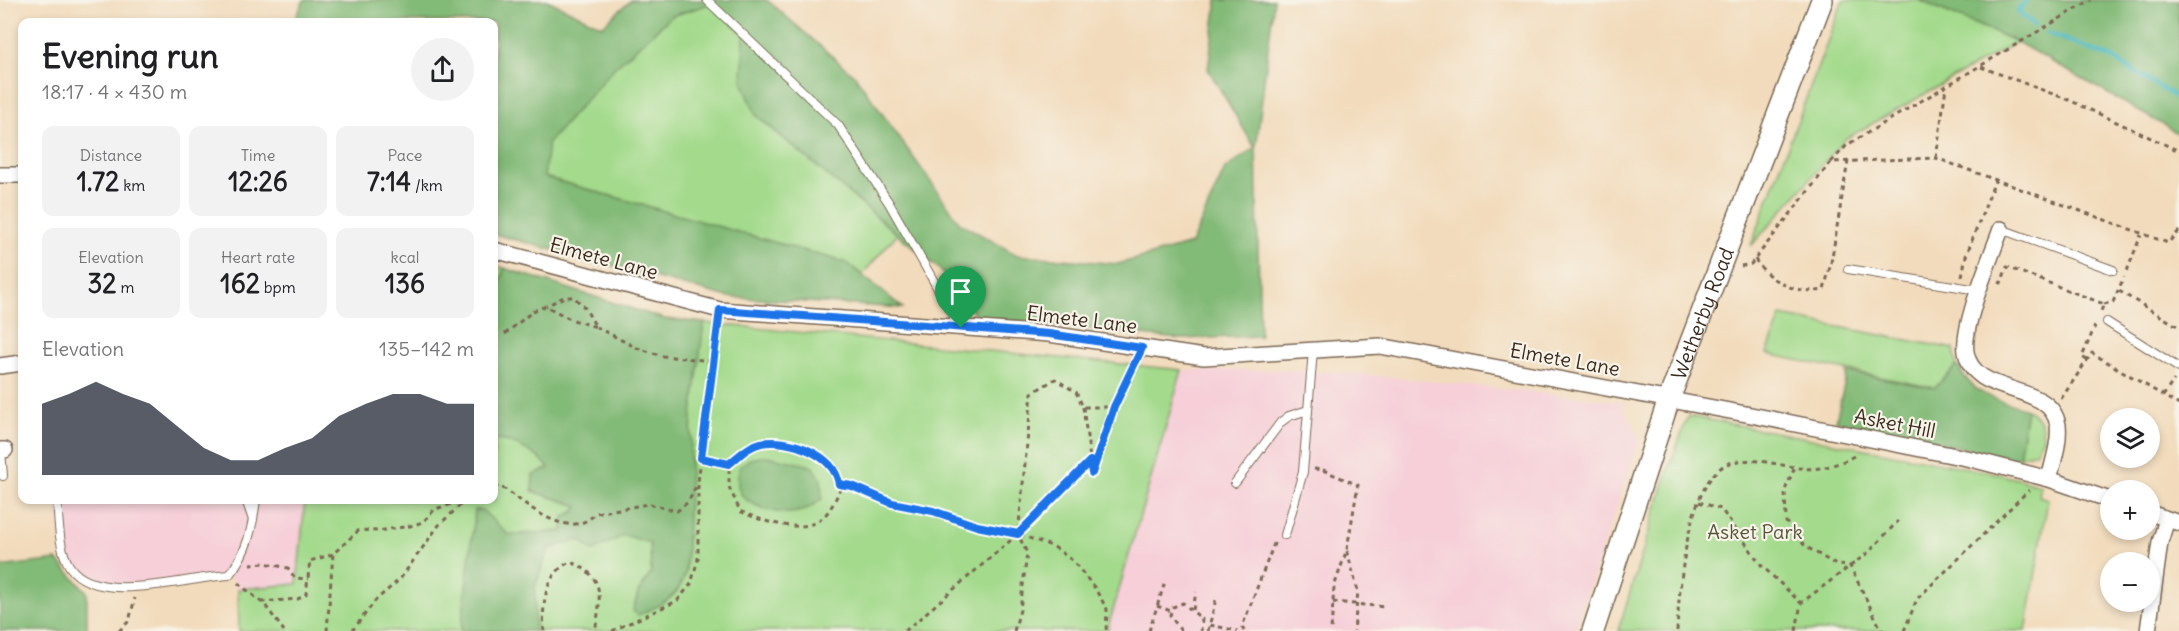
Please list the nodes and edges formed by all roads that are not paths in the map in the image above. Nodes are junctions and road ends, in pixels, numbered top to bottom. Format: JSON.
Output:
{"nodes":[{"id":1,"x":707,"y":0,"type":"edge"},
{"id":2,"x":1822,"y":0,"type":"edge"},
{"id":3,"x":0,"y":175,"type":"edge"},
{"id":4,"x":18,"y":175,"type":"edge"},
{"id":5,"x":2001,"y":229,"type":"joint"},
{"id":6,"x":498,"y":251,"type":"edge"},
{"id":7,"x":1848,"y":269,"type":"dead end"},
{"id":8,"x":2113,"y":270,"type":"dead end"},
{"id":9,"x":1981,"y":283,"type":"junction"},
{"id":10,"x":2107,"y":322,"type":"dead end"},
{"id":11,"x":961,"y":328,"type":"junction"},
{"id":12,"x":1313,"y":350,"type":"junction"},
{"id":13,"x":18,"y":364,"type":"edge"},
{"id":14,"x":0,"y":366,"type":"edge"},
{"id":15,"x":2179,"y":370,"type":"edge"},
{"id":16,"x":1669,"y":399,"type":"junction"},
{"id":17,"x":1308,"y":410,"type":"junction"},
{"id":18,"x":2,"y":450,"type":"edge"},
{"id":19,"x":3,"y":476,"type":"dead end"},
{"id":20,"x":2049,"y":479,"type":"junction"},
{"id":21,"x":1235,"y":483,"type":"dead end"},
{"id":22,"x":2100,"y":497,"type":"edge"},
{"id":23,"x":57,"y":504,"type":"edge"},
{"id":24,"x":248,"y":504,"type":"edge"},
{"id":25,"x":256,"y":504,"type":"edge"},
{"id":26,"x":254,"y":521,"type":"junction"},
{"id":27,"x":2173,"y":521,"type":"edge"},
{"id":28,"x":1285,"y":535,"type":"road end"},
{"id":29,"x":1593,"y":631,"type":"edge"},
{"id":30,"x":2148,"y":631,"type":"edge"}],
"edges":[{"from":1,"to":11,"type":"lane"},
{"from":2,"to":16,"type":"street","name":"Wetherby Road"},
{"from":3,"to":4,"type":"street"},
{"from":5,"to":8,"type":"lane"},
{"from":5,"to":9,"type":"street"},
{"from":6,"to":11,"type":"street","name":"Elmete Lane"},
{"from":7,"to":9,"type":"lane"},
{"from":9,"to":20,"type":"street"},
{"from":10,"to":15,"type":"lane"},
{"from":11,"to":12,"type":"street","name":"Elmete Lane"},
{"from":12,"to":16,"type":"street","name":"Elmete Lane"},
{"from":12,"to":17,"type":"lane"},
{"from":13,"to":14,"type":"street"},
{"from":16,"to":20,"type":"street","name":"Asket Hill"},
{"from":16,"to":29,"type":"street","name":"Wetherby Road"},
{"from":17,"to":21,"type":"lane"},
{"from":17,"to":28,"type":"lane"},
{"from":18,"to":19,"type":"lane"},
{"from":20,"to":22,"type":"street","name":"Asket Hill"},
{"from":23,"to":26,"type":"lane"},
{"from":24,"to":26,"type":"lane"},
{"from":25,"to":26,"type":"lane"},
{"from":27,"to":30,"type":"street"}]}
